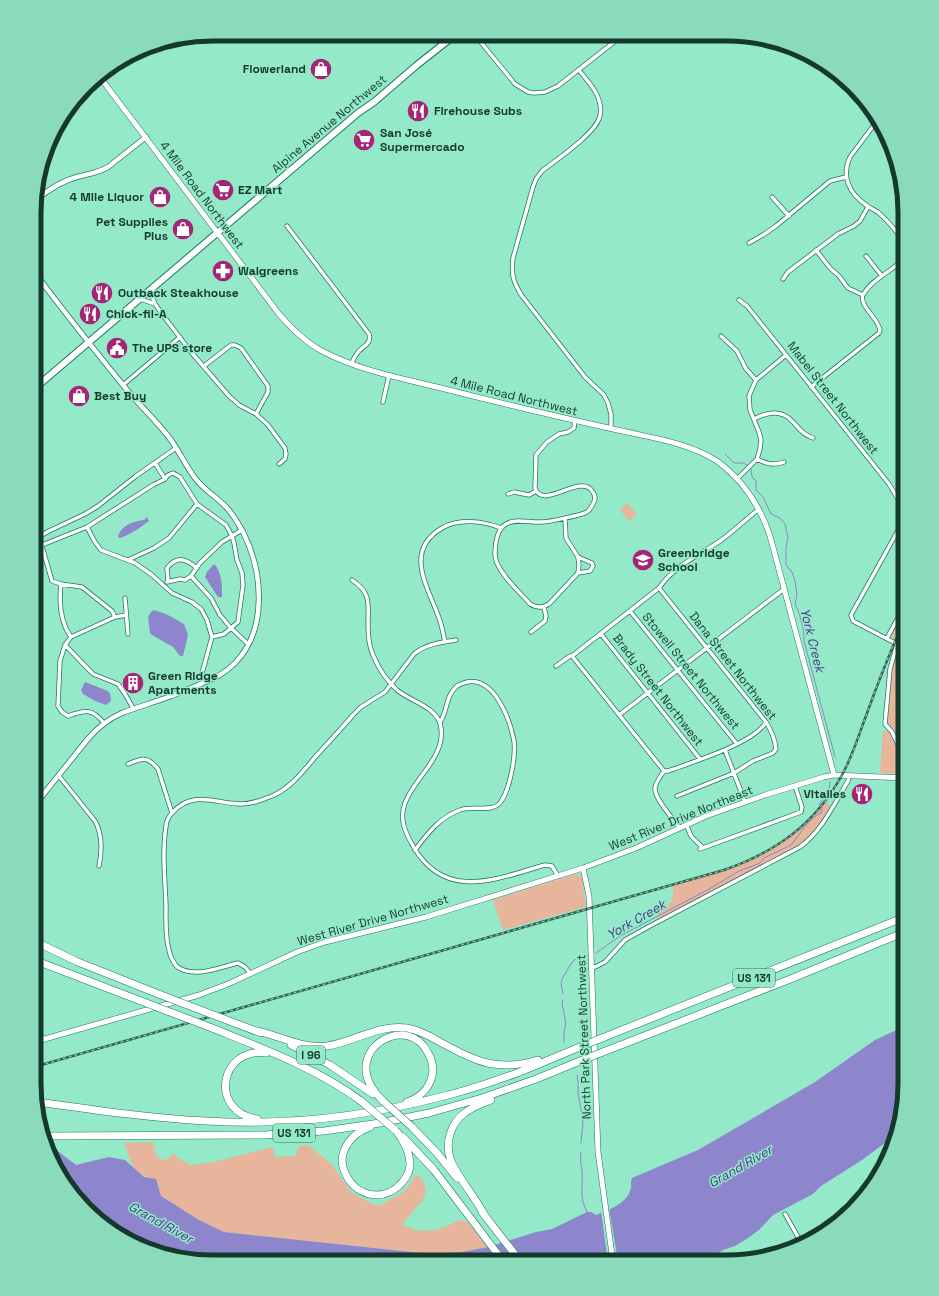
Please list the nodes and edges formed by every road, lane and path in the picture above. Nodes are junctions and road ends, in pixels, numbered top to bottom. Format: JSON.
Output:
{"nodes":[{"id":1,"x":447,"y":41,"type":"edge"},
{"id":2,"x":480,"y":41,"type":"edge"},
{"id":3,"x":615,"y":41,"type":"edge"},
{"id":4,"x":579,"y":70,"type":"junction"},
{"id":5,"x":103,"y":81,"type":"edge"},
{"id":6,"x":874,"y":125,"type":"edge"},
{"id":7,"x":146,"y":137,"type":"junction"},
{"id":8,"x":846,"y":177,"type":"junction"},
{"id":9,"x":41,"y":196,"type":"edge"},
{"id":10,"x":772,"y":197,"type":"dead end"},
{"id":11,"x":868,"y":207,"type":"junction"},
{"id":12,"x":789,"y":216,"type":"junction"},
{"id":13,"x":288,"y":226,"type":"dead end"},
{"id":14,"x":217,"y":233,"type":"junction"},
{"id":15,"x":898,"y":235,"type":"edge"},
{"id":16,"x":749,"y":242,"type":"dead end"},
{"id":17,"x":816,"y":250,"type":"junction"},
{"id":18,"x":866,"y":256,"type":"dead end"},
{"id":19,"x":898,"y":264,"type":"edge"},
{"id":20,"x":882,"y":276,"type":"junction"},
{"id":21,"x":783,"y":279,"type":"dead end"},
{"id":22,"x":41,"y":281,"type":"edge"},
{"id":23,"x":150,"y":291,"type":"junction"},
{"id":24,"x":863,"y":295,"type":"junction"},
{"id":25,"x":140,"y":299,"type":"junction"},
{"id":26,"x":739,"y":300,"type":"dead end"},
{"id":27,"x":155,"y":304,"type":"junction"},
{"id":28,"x":721,"y":336,"type":"dead end"},
{"id":29,"x":180,"y":337,"type":"junction"},
{"id":30,"x":88,"y":343,"type":"junction"},
{"id":31,"x":786,"y":355,"type":"junction"},
{"id":32,"x":351,"y":364,"type":"junction"},
{"id":33,"x":204,"y":366,"type":"junction"},
{"id":34,"x":389,"y":375,"type":"junction"},
{"id":35,"x":756,"y":380,"type":"junction"},
{"id":36,"x":41,"y":383,"type":"edge"},
{"id":37,"x":123,"y":385,"type":"junction"},
{"id":38,"x":811,"y":387,"type":"junction"},
{"id":39,"x":382,"y":402,"type":"dead end"},
{"id":40,"x":256,"y":414,"type":"junction"},
{"id":41,"x":754,"y":418,"type":"junction"},
{"id":42,"x":576,"y":421,"type":"junction"},
{"id":43,"x":611,"y":429,"type":"junction"},
{"id":44,"x":813,"y":438,"type":"dead end"},
{"id":45,"x":176,"y":448,"type":"junction"},
{"id":46,"x":757,"y":459,"type":"junction"},
{"id":47,"x":784,"y":462,"type":"dead end"},
{"id":48,"x":155,"y":463,"type":"junction"},
{"id":49,"x":279,"y":464,"type":"dead end"},
{"id":50,"x":165,"y":479,"type":"junction"},
{"id":51,"x":737,"y":479,"type":"junction"},
{"id":52,"x":536,"y":491,"type":"junction"},
{"id":53,"x":508,"y":494,"type":"dead end"},
{"id":54,"x":898,"y":499,"type":"edge"},
{"id":55,"x":197,"y":504,"type":"junction"},
{"id":56,"x":759,"y":509,"type":"junction"},
{"id":57,"x":565,"y":518,"type":"junction"},
{"id":58,"x":87,"y":527,"type":"junction"},
{"id":59,"x":501,"y":528,"type":"junction"},
{"id":60,"x":242,"y":530,"type":"junction"},
{"id":61,"x":898,"y":530,"type":"edge"},
{"id":62,"x":41,"y":535,"type":"edge"},
{"id":63,"x":232,"y":536,"type":"junction"},
{"id":64,"x":41,"y":543,"type":"edge"},
{"id":65,"x":42,"y":546,"type":"junction"},
{"id":66,"x":578,"y":557,"type":"junction"},
{"id":67,"x":128,"y":560,"type":"junction"},
{"id":68,"x":197,"y":568,"type":"junction"},
{"id":69,"x":578,"y":573,"type":"junction"},
{"id":70,"x":191,"y":576,"type":"junction"},
{"id":71,"x":352,"y":580,"type":"dead end"},
{"id":72,"x":168,"y":581,"type":"junction"},
{"id":73,"x":61,"y":584,"type":"junction"},
{"id":74,"x":164,"y":585,"type":"junction"},
{"id":75,"x":659,"y":588,"type":"junction"},
{"id":76,"x":784,"y":589,"type":"junction"},
{"id":77,"x":125,"y":598,"type":"dead end"},
{"id":78,"x":544,"y":607,"type":"junction"},
{"id":79,"x":630,"y":611,"type":"junction"},
{"id":80,"x":126,"y":615,"type":"junction"},
{"id":81,"x":115,"y":617,"type":"junction"},
{"id":82,"x":898,"y":618,"type":"edge"},
{"id":83,"x":230,"y":627,"type":"junction"},
{"id":84,"x":531,"y":632,"type":"dead end"},
{"id":85,"x":128,"y":634,"type":"dead end"},
{"id":86,"x":601,"y":634,"type":"junction"},
{"id":87,"x":71,"y":637,"type":"junction"},
{"id":88,"x":212,"y":637,"type":"junction"},
{"id":89,"x":887,"y":638,"type":"junction"},
{"id":90,"x":456,"y":640,"type":"dead end"},
{"id":91,"x":445,"y":642,"type":"junction"},
{"id":92,"x":248,"y":644,"type":"junction"},
{"id":93,"x":65,"y":645,"type":"junction"},
{"id":94,"x":706,"y":648,"type":"junction"},
{"id":95,"x":572,"y":656,"type":"junction"},
{"id":96,"x":556,"y":666,"type":"dead end"},
{"id":97,"x":677,"y":670,"type":"junction"},
{"id":98,"x":202,"y":673,"type":"dead end"},
{"id":99,"x":392,"y":685,"type":"junction"},
{"id":100,"x":648,"y":693,"type":"junction"},
{"id":101,"x":133,"y":708,"type":"junction"},
{"id":102,"x":619,"y":715,"type":"junction"},
{"id":103,"x":440,"y":722,"type":"junction"},
{"id":104,"x":766,"y":722,"type":"junction"},
{"id":105,"x":104,"y":723,"type":"junction"},
{"id":106,"x":737,"y":744,"type":"junction"},
{"id":107,"x":898,"y":744,"type":"edge"},
{"id":108,"x":726,"y":750,"type":"junction"},
{"id":109,"x":700,"y":759,"type":"junction"},
{"id":110,"x":128,"y":764,"type":"dead end"},
{"id":111,"x":664,"y":771,"type":"junction"},
{"id":112,"x":734,"y":773,"type":"junction"},
{"id":113,"x":834,"y":775,"type":"junction"},
{"id":114,"x":59,"y":776,"type":"junction"},
{"id":115,"x":849,"y":776,"type":"junction"},
{"id":116,"x":898,"y":778,"type":"edge"},
{"id":117,"x":795,"y":786,"type":"junction"},
{"id":118,"x":677,"y":796,"type":"dead end"},
{"id":119,"x":41,"y":798,"type":"edge"},
{"id":120,"x":745,"y":802,"type":"junction"},
{"id":121,"x":172,"y":813,"type":"junction"},
{"id":122,"x":686,"y":824,"type":"junction"},
{"id":123,"x":680,"y":827,"type":"junction"},
{"id":124,"x":415,"y":850,"type":"junction"},
{"id":125,"x":99,"y":866,"type":"dead end"},
{"id":126,"x":583,"y":868,"type":"junction"},
{"id":127,"x":558,"y":876,"type":"junction"},
{"id":128,"x":898,"y":920,"type":"edge"},
{"id":129,"x":898,"y":935,"type":"edge"},
{"id":130,"x":41,"y":944,"type":"edge"},
{"id":131,"x":41,"y":963,"type":"edge"},
{"id":132,"x":591,"y":969,"type":"junction"},
{"id":133,"x":250,"y":974,"type":"junction"},
{"id":134,"x":257,"y":1031,"type":"junction"},
{"id":135,"x":41,"y":1040,"type":"edge"},
{"id":136,"x":583,"y":1046,"type":"junction"},
{"id":137,"x":284,"y":1057,"type":"junction"},
{"id":138,"x":536,"y":1079,"type":"junction"},
{"id":139,"x":383,"y":1101,"type":"junction"},
{"id":140,"x":42,"y":1102,"type":"edge"},
{"id":141,"x":380,"y":1111,"type":"junction"},
{"id":142,"x":269,"y":1122,"type":"junction"},
{"id":143,"x":380,"y":1123,"type":"junction"},
{"id":144,"x":396,"y":1130,"type":"junction"},
{"id":145,"x":49,"y":1136,"type":"edge"},
{"id":146,"x":785,"y":1214,"type":"dead end"},
{"id":147,"x":485,"y":1216,"type":"junction"},
{"id":148,"x":799,"y":1239,"type":"edge"},
{"id":149,"x":498,"y":1255,"type":"edge"},
{"id":150,"x":515,"y":1255,"type":"edge"},
{"id":151,"x":612,"y":1255,"type":"edge"}],
"edges":[{"from":1,"to":14,"type":"highway","name":"Alpine Avenue Northwest"},
{"from":2,"to":4,"type":"street"},
{"from":3,"to":4,"type":"street"},
{"from":4,"to":43,"type":"street"},
{"from":5,"to":7,"type":"main road","name":"4 Mile Road Northwest"},
{"from":6,"to":8,"type":"street"},
{"from":7,"to":9,"type":"street"},
{"from":7,"to":14,"type":"main road","name":"4 Mile Road Northwest"},
{"from":8,"to":11,"type":"street"},
{"from":8,"to":12,"type":"street"},
{"from":10,"to":12,"type":"street"},
{"from":11,"to":15,"type":"street"},
{"from":11,"to":17,"type":"street"},
{"from":12,"to":16,"type":"street"},
{"from":13,"to":32,"type":"street"},
{"from":14,"to":23,"type":"highway","name":"Alpine Avenue Northwest"},
{"from":14,"to":32,"type":"main road","name":"4 Mile Road Northwest"},
{"from":17,"to":21,"type":"street"},
{"from":17,"to":24,"type":"street"},
{"from":18,"to":20,"type":"street"},
{"from":19,"to":20,"type":"street"},
{"from":20,"to":24,"type":"street"},
{"from":22,"to":30,"type":"street"},
{"from":23,"to":25,"type":"highway","name":"Alpine Avenue Northwest"},
{"from":23,"to":27,"type":"street"},
{"from":24,"to":38,"type":"street"},
{"from":25,"to":27,"type":"street"},
{"from":25,"to":30,"type":"highway","name":"Alpine Avenue Northwest"},
{"from":26,"to":31,"type":"street","name":"Mabel Street Northwest"},
{"from":27,"to":29,"type":"street"},
{"from":28,"to":35,"type":"street"},
{"from":29,"to":33,"type":"street"},
{"from":29,"to":37,"type":"street"},
{"from":30,"to":36,"type":"highway","name":"Alpine Avenue Northwest"},
{"from":30,"to":37,"type":"street"},
{"from":31,"to":35,"type":"street"},
{"from":31,"to":38,"type":"street","name":"Mabel Street Northwest"},
{"from":32,"to":34,"type":"main road","name":"4 Mile Road Northwest"},
{"from":33,"to":40,"type":"street"},
{"from":33,"to":40,"type":"street"},
{"from":34,"to":39,"type":"street"},
{"from":34,"to":42,"type":"main road","name":"4 Mile Road Northwest"},
{"from":35,"to":41,"type":"street"},
{"from":37,"to":45,"type":"street"},
{"from":38,"to":54,"type":"street","name":"Mabel Street Northwest"},
{"from":40,"to":49,"type":"street"},
{"from":41,"to":44,"type":"street"},
{"from":41,"to":46,"type":"street"},
{"from":42,"to":43,"type":"main road","name":"4 Mile Road Northwest"},
{"from":42,"to":52,"type":"street"},
{"from":43,"to":51,"type":"main road","name":"4 Mile Road Northwest"},
{"from":45,"to":48,"type":"street"},
{"from":45,"to":60,"type":"street"},
{"from":46,"to":47,"type":"street"},
{"from":46,"to":51,"type":"street"},
{"from":48,"to":50,"type":"street"},
{"from":48,"to":62,"type":"street"},
{"from":50,"to":55,"type":"street"},
{"from":50,"to":58,"type":"street"},
{"from":51,"to":56,"type":"main road","name":"4 Mile Road Northwest"},
{"from":52,"to":53,"type":"street"},
{"from":52,"to":57,"type":"street"},
{"from":55,"to":63,"type":"street"},
{"from":55,"to":67,"type":"street"},
{"from":56,"to":75,"type":"street"},
{"from":56,"to":76,"type":"main road","name":"4 Mile Road Northwest"},
{"from":57,"to":59,"type":"street"},
{"from":57,"to":66,"type":"street"},
{"from":58,"to":65,"type":"street"},
{"from":58,"to":67,"type":"street"},
{"from":59,"to":78,"type":"street"},
{"from":59,"to":91,"type":"street"},
{"from":60,"to":63,"type":"street"},
{"from":60,"to":92,"type":"street"},
{"from":61,"to":89,"type":"street"},
{"from":63,"to":68,"type":"street"},
{"from":63,"to":83,"type":"street"},
{"from":64,"to":65,"type":"street"},
{"from":65,"to":73,"type":"street"},
{"from":66,"to":69,"type":"street"},
{"from":66,"to":69,"type":"street"},
{"from":67,"to":74,"type":"street"},
{"from":68,"to":70,"type":"street"},
{"from":68,"to":72,"type":"street"},
{"from":69,"to":78,"type":"street"},
{"from":70,"to":72,"type":"street"},
{"from":70,"to":83,"type":"street"},
{"from":71,"to":99,"type":"street"},
{"from":72,"to":74,"type":"street"},
{"from":73,"to":81,"type":"street"},
{"from":73,"to":87,"type":"street"},
{"from":74,"to":88,"type":"street"},
{"from":75,"to":79,"type":"street"},
{"from":75,"to":94,"type":"street","name":"Dana Street Northwest"},
{"from":76,"to":94,"type":"street"},
{"from":76,"to":113,"type":"main road","name":"4 Mile Road Northwest"},
{"from":77,"to":80,"type":"street"},
{"from":78,"to":84,"type":"street"},
{"from":79,"to":86,"type":"street"},
{"from":79,"to":97,"type":"street","name":"Stowell Street Northwest"},
{"from":80,"to":81,"type":"street"},
{"from":80,"to":85,"type":"street"},
{"from":81,"to":87,"type":"street"},
{"from":82,"to":89,"type":"street"},
{"from":83,"to":88,"type":"street"},
{"from":83,"to":92,"type":"street"},
{"from":86,"to":95,"type":"street"},
{"from":86,"to":100,"type":"street","name":"Brady Street Northwest"},
{"from":87,"to":93,"type":"street"},
{"from":88,"to":98,"type":"street"},
{"from":89,"to":107,"type":"street"},
{"from":90,"to":91,"type":"street"},
{"from":91,"to":99,"type":"street"},
{"from":92,"to":101,"type":"street"},
{"from":93,"to":101,"type":"street"},
{"from":93,"to":105,"type":"street"},
{"from":94,"to":97,"type":"street"},
{"from":94,"to":104,"type":"street","name":"Dana Street Northwest"},
{"from":95,"to":96,"type":"street"},
{"from":95,"to":102,"type":"street"},
{"from":97,"to":100,"type":"street"},
{"from":97,"to":106,"type":"street","name":"Stowell Street Northwest"},
{"from":99,"to":103,"type":"street"},
{"from":99,"to":121,"type":"street"},
{"from":100,"to":102,"type":"street"},
{"from":100,"to":109,"type":"street","name":"Brady Street Northwest"},
{"from":101,"to":105,"type":"street"},
{"from":102,"to":111,"type":"street"},
{"from":103,"to":124,"type":"street"},
{"from":103,"to":124,"type":"street"},
{"from":104,"to":106,"type":"street"},
{"from":104,"to":112,"type":"street","name":"Dana Street Northwest"},
{"from":105,"to":114,"type":"street"},
{"from":106,"to":108,"type":"street"},
{"from":108,"to":109,"type":"street"},
{"from":108,"to":112,"type":"street"},
{"from":109,"to":111,"type":"street"},
{"from":110,"to":121,"type":"street"},
{"from":111,"to":123,"type":"street"},
{"from":112,"to":118,"type":"street","name":"Dana Street Northwest"},
{"from":112,"to":120,"type":"street"},
{"from":113,"to":115,"type":"main road","name":"West River Drive Northeast"},
{"from":113,"to":117,"type":"main road","name":"West River Drive Northeast"},
{"from":114,"to":119,"type":"street"},
{"from":114,"to":125,"type":"street"},
{"from":115,"to":116,"type":"main road","name":"West River Drive Northeast"},
{"from":115,"to":132,"type":"street"},
{"from":117,"to":120,"type":"main road","name":"West River Drive Northeast"},
{"from":117,"to":122,"type":"street"},
{"from":120,"to":122,"type":"main road","name":"West River Drive Northeast"},
{"from":121,"to":133,"type":"street"},
{"from":122,"to":123,"type":"main road","name":"West River Drive Northeast"},
{"from":123,"to":126,"type":"main road","name":"West River Drive Northeast"},
{"from":124,"to":127,"type":"street"},
{"from":126,"to":127,"type":"main road","name":"West River Drive Northwest"},
{"from":126,"to":132,"type":"main road","name":"North Park Street Northwest"},
{"from":127,"to":133,"type":"main road","name":"West River Drive Northwest"},
{"from":128,"to":136,"type":"highway","number":"US 131","bridge":true},
{"from":129,"to":138,"type":"highway","number":"US 131","bridge":true},
{"from":130,"to":134,"type":"highway","number":"I 96","bridge":true},
{"from":131,"to":137,"type":"highway","number":"I 96","bridge":true},
{"from":132,"to":151,"type":"main road","name":"North Park Street Northwest"},
{"from":133,"to":135,"type":"main road","name":"West River Drive Northwest"},
{"from":134,"to":136,"type":"highway"},
{"from":134,"to":139,"type":"highway","number":"I 96"},
{"from":136,"to":141,"type":"highway","number":"US 131"},
{"from":137,"to":142,"type":"highway"},
{"from":137,"to":144,"type":"highway","number":"I 96","bridge":true},
{"from":138,"to":143,"type":"highway","number":"US 131"},
{"from":138,"to":147,"type":"highway"},
{"from":139,"to":141,"type":"highway"},
{"from":139,"to":147,"type":"highway","number":"I 96","bridge":true},
{"from":140,"to":142,"type":"highway","number":"US 131"},
{"from":141,"to":142,"type":"highway","number":"US 131"},
{"from":143,"to":144,"type":"highway"},
{"from":143,"to":145,"type":"highway","number":"US 131"},
{"from":144,"to":149,"type":"highway","number":"I 96"},
{"from":146,"to":148,"type":"street"},
{"from":147,"to":150,"type":"highway","number":"I 96"}]}
